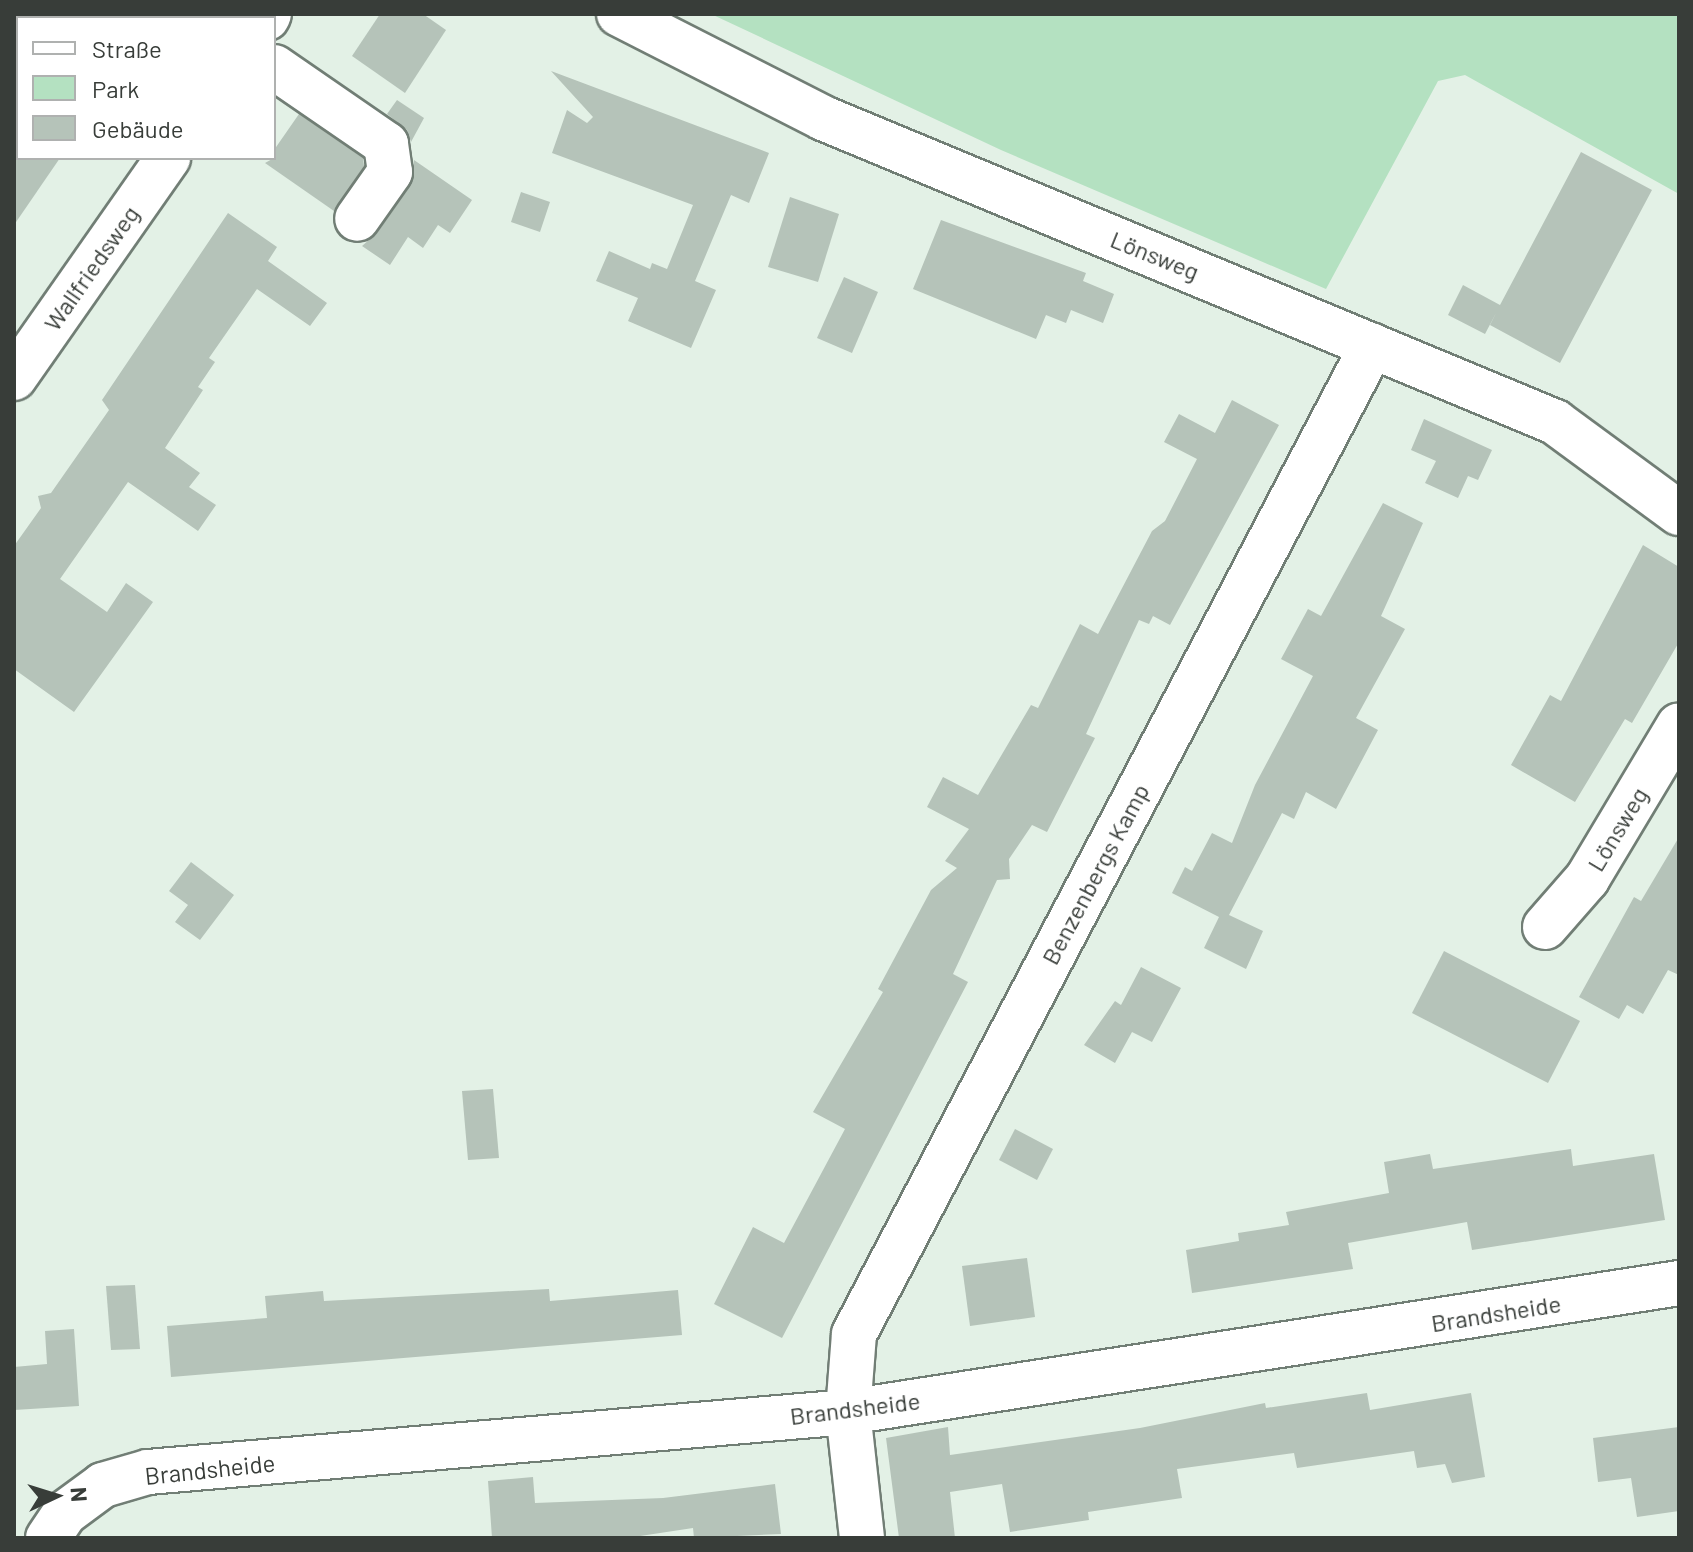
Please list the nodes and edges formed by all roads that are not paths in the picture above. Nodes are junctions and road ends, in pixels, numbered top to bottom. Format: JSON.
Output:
{"nodes":[{"id":1,"x":619,"y":14,"type":"edge"},
{"id":2,"x":276,"y":68,"type":"edge"},
{"id":3,"x":167,"y":160,"type":"edge"},
{"id":4,"x":357,"y":219,"type":"dead end"},
{"id":5,"x":1372,"y":346,"type":"junction"},
{"id":6,"x":14,"y":378,"type":"edge"},
{"id":7,"x":1679,"y":513,"type":"edge"},
{"id":8,"x":1679,"y":725,"type":"edge"},
{"id":9,"x":1545,"y":927,"type":"dead end"},
{"id":10,"x":1679,"y":1283,"type":"edge"},
{"id":11,"x":848,"y":1412,"type":"junction"},
{"id":12,"x":48,"y":1538,"type":"edge"},
{"id":13,"x":862,"y":1538,"type":"edge"}],
"edges":[{"from":1,"to":5,"type":"street","name":"Lönsweg"},
{"from":2,"to":4,"type":"street"},
{"from":3,"to":6,"type":"street","name":"Wallfriedsweg"},
{"from":5,"to":7,"type":"street","name":"Lönsweg"},
{"from":5,"to":11,"type":"street","name":"Benzenbergs Kamp"},
{"from":8,"to":9,"type":"street","name":"Lönsweg"},
{"from":10,"to":11,"type":"street","name":"Brandsheide"},
{"from":11,"to":12,"type":"street","name":"Brandsheide"},
{"from":11,"to":13,"type":"street","name":"Benzenbergs Kamp"}]}
